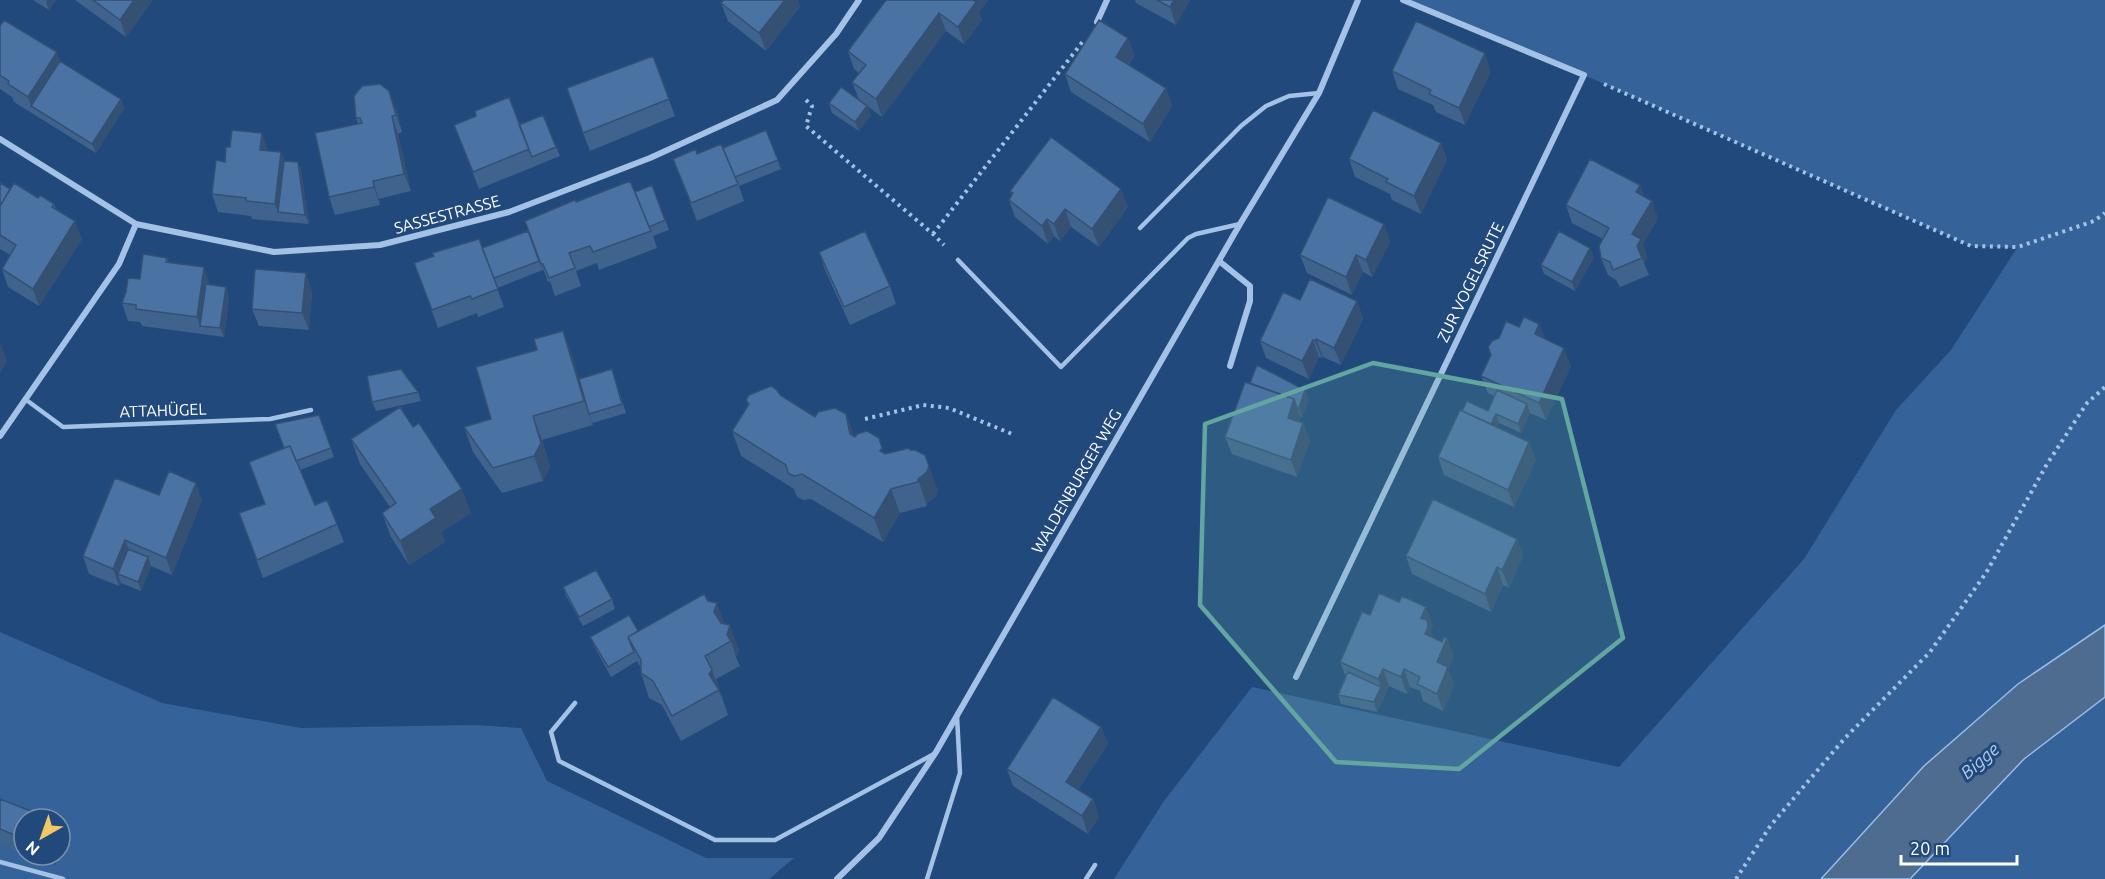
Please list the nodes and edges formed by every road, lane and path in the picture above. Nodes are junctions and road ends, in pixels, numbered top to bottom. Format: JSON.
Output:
{"nodes":[{"id":1,"x":859,"y":0,"type":"edge"},
{"id":2,"x":1107,"y":0,"type":"edge"},
{"id":3,"x":1358,"y":0,"type":"edge"},
{"id":4,"x":1403,"y":0,"type":"edge"},
{"id":5,"x":1097,"y":22,"type":"joint"},
{"id":6,"x":1584,"y":75,"type":"junction"},
{"id":7,"x":790,"y":85,"type":"junction"},
{"id":8,"x":1319,"y":93,"type":"junction"},
{"id":9,"x":0,"y":139,"type":"edge"},
{"id":10,"x":2105,"y":213,"type":"edge"},
{"id":11,"x":136,"y":224,"type":"junction"},
{"id":12,"x":1240,"y":224,"type":"junction"},
{"id":13,"x":1140,"y":228,"type":"dead end"},
{"id":14,"x":933,"y":234,"type":"junction"},
{"id":15,"x":958,"y":260,"type":"joint"},
{"id":16,"x":1219,"y":261,"type":"junction"},
{"id":17,"x":1230,"y":366,"type":"dead end"},
{"id":18,"x":2105,"y":387,"type":"edge"},
{"id":19,"x":25,"y":399,"type":"junction"},
{"id":20,"x":311,"y":410,"type":"dead end"},
{"id":21,"x":865,"y":419,"type":"dead end"},
{"id":22,"x":1012,"y":434,"type":"dead end"},
{"id":23,"x":0,"y":436,"type":"edge"},
{"id":24,"x":1296,"y":677,"type":"dead end"},
{"id":25,"x":575,"y":703,"type":"dead end"},
{"id":26,"x":957,"y":716,"type":"junction"},
{"id":27,"x":936,"y":752,"type":"junction"},
{"id":28,"x":0,"y":862,"type":"edge"},
{"id":29,"x":1095,"y":866,"type":"dead end"},
{"id":30,"x":63,"y":879,"type":"edge"},
{"id":31,"x":837,"y":879,"type":"edge"},
{"id":32,"x":927,"y":879,"type":"edge"},
{"id":33,"x":1086,"y":879,"type":"edge"},
{"id":34,"x":1736,"y":879,"type":"edge"}],
"edges":[{"from":1,"to":7,"type":"street","name":"SASSESTRASSE"},
{"from":2,"to":5,"type":"street"},
{"from":3,"to":8,"type":"street","name":"WALDENBURGER WEG"},
{"from":4,"to":6,"type":"street"},
{"from":5,"to":14,"type":"path"},
{"from":6,"to":10,"type":"path"},
{"from":6,"to":24,"type":"street","name":"ZUR VOGELSRUTE"},
{"from":7,"to":11,"type":"street","name":"SASSESTRASSE"},
{"from":7,"to":14,"type":"path"},
{"from":8,"to":12,"type":"street","name":"WALDENBURGER WEG"},
{"from":8,"to":13,"type":"lane"},
{"from":9,"to":11,"type":"street","name":"SASSESTRASSE"},
{"from":11,"to":19,"type":"street"},
{"from":12,"to":15,"type":"lane"},
{"from":12,"to":16,"type":"street","name":"WALDENBURGER WEG"},
{"from":14,"to":15,"type":"path"},
{"from":16,"to":17,"type":"street"},
{"from":16,"to":26,"type":"street","name":"WALDENBURGER WEG"},
{"from":18,"to":34,"type":"path"},
{"from":19,"to":20,"type":"lane","name":"ATTAHÜGEL"},
{"from":19,"to":23,"type":"street"},
{"from":21,"to":22,"type":"path"},
{"from":25,"to":27,"type":"lane"},
{"from":26,"to":27,"type":"street","name":"WALDENBURGER WEG"},
{"from":26,"to":32,"type":"lane"},
{"from":27,"to":31,"type":"street","name":"WALDENBURGER WEG"},
{"from":28,"to":30,"type":"lane"},
{"from":29,"to":33,"type":"lane"}]}
